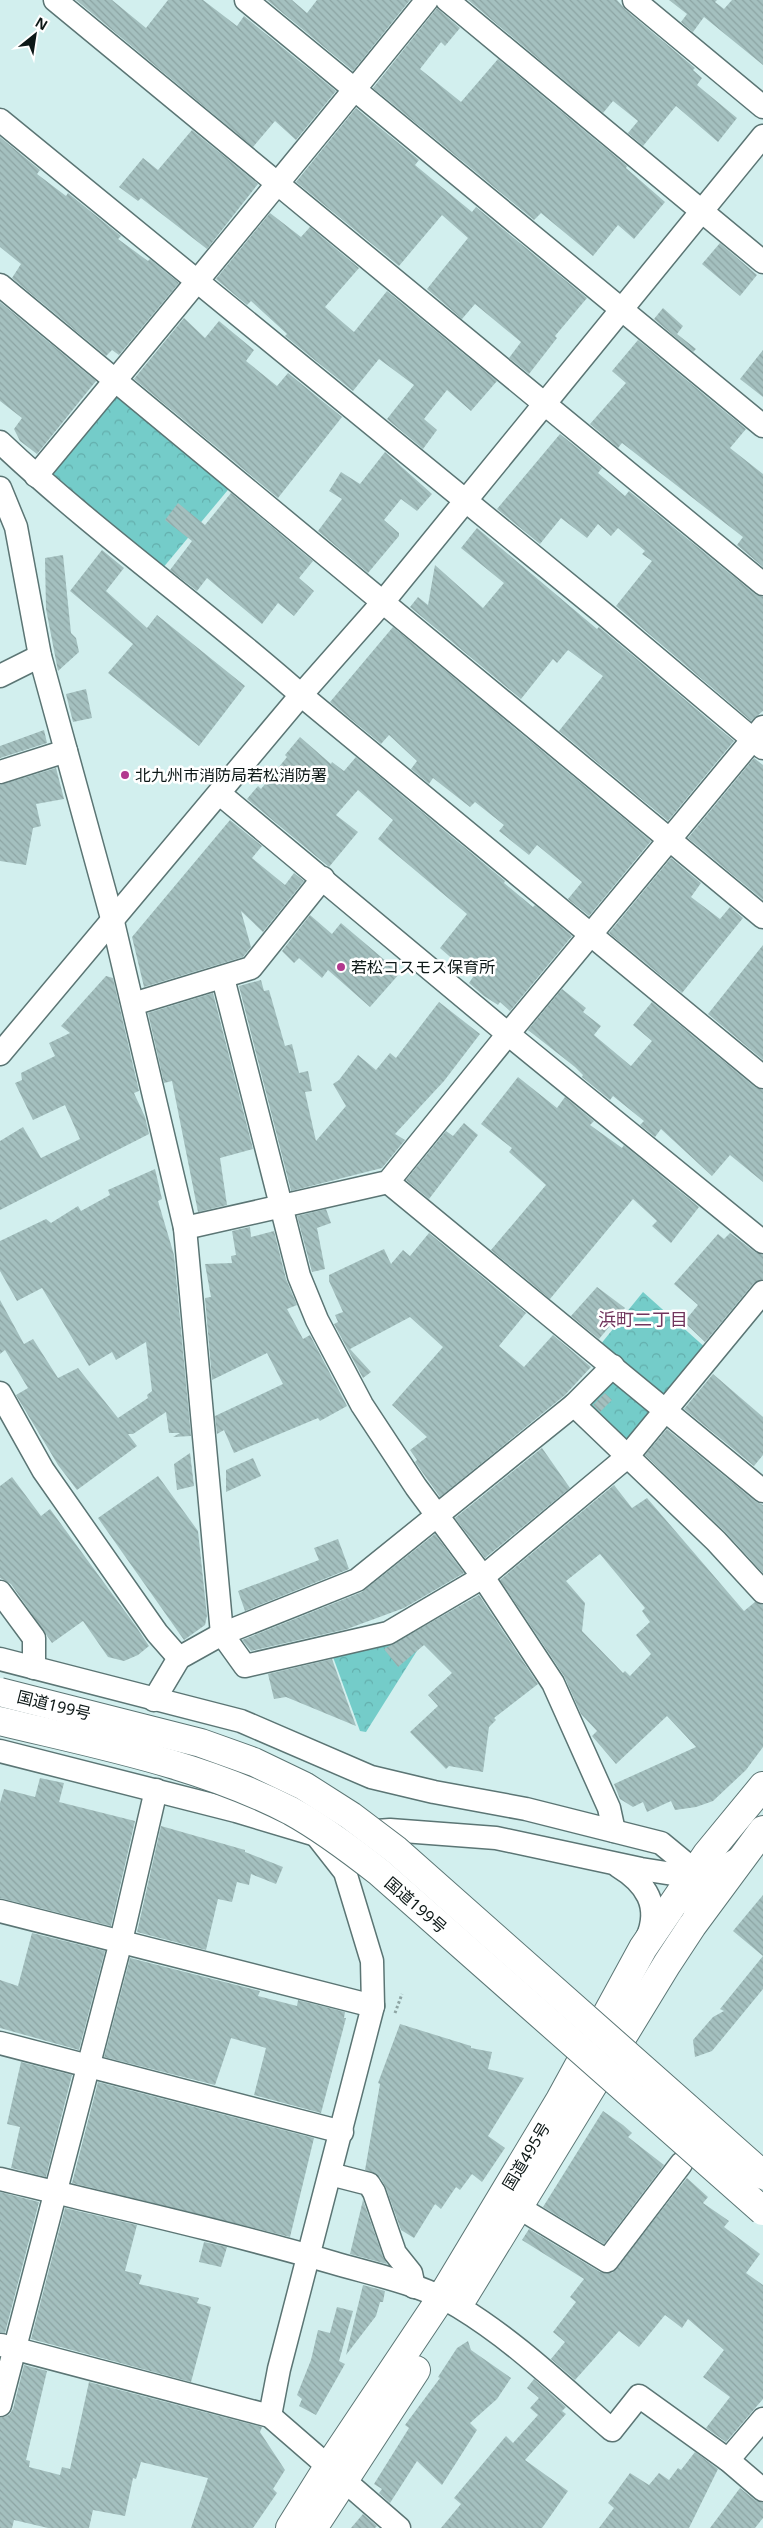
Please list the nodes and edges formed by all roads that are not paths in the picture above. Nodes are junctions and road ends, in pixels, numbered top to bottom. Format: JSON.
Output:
{"nodes":[{"id":1,"x":55,"y":0,"type":"edge"},
{"id":2,"x":246,"y":0,"type":"edge"},
{"id":3,"x":427,"y":0,"type":"edge"},
{"id":4,"x":447,"y":0,"type":"edge"},
{"id":5,"x":634,"y":0,"type":"edge"},
{"id":6,"x":355,"y":88,"type":"junction"},
{"id":7,"x":763,"y":107,"type":"edge"},
{"id":8,"x":0,"y":120,"type":"edge"},
{"id":9,"x":763,"y":136,"type":"edge"},
{"id":10,"x":279,"y":184,"type":"junction"},
{"id":11,"x":700,"y":211,"type":"junction"},
{"id":12,"x":763,"y":262,"type":"edge"},
{"id":13,"x":196,"y":280,"type":"junction"},
{"id":14,"x":0,"y":285,"type":"edge"},
{"id":15,"x":622,"y":310,"type":"junction"},
{"id":16,"x":116,"y":380,"type":"junction"},
{"id":17,"x":543,"y":404,"type":"junction"},
{"id":18,"x":763,"y":426,"type":"edge"},
{"id":19,"x":0,"y":442,"type":"edge"},
{"id":20,"x":36,"y":476,"type":"junction"},
{"id":21,"x":0,"y":488,"type":"edge"},
{"id":22,"x":465,"y":500,"type":"junction"},
{"id":23,"x":763,"y":584,"type":"edge"},
{"id":24,"x":383,"y":602,"type":"junction"},
{"id":25,"x":40,"y":656,"type":"junction"},
{"id":26,"x":0,"y":676,"type":"edge"},
{"id":27,"x":301,"y":695,"type":"junction"},
{"id":28,"x":760,"y":738,"type":"edge"},
{"id":29,"x":66,"y":751,"type":"junction"},
{"id":30,"x":0,"y":772,"type":"edge"},
{"id":31,"x":220,"y":794,"type":"junction"},
{"id":32,"x":670,"y":841,"type":"junction"},
{"id":33,"x":323,"y":878,"type":"junction"},
{"id":34,"x":763,"y":917,"type":"edge"},
{"id":35,"x":113,"y":922,"type":"junction"},
{"id":36,"x":591,"y":936,"type":"junction"},
{"id":37,"x":222,"y":978,"type":"junction"},
{"id":38,"x":133,"y":1004,"type":"junction"},
{"id":39,"x":508,"y":1034,"type":"junction"},
{"id":40,"x":0,"y":1054,"type":"edge"},
{"id":41,"x":763,"y":1076,"type":"edge"},
{"id":42,"x":388,"y":1182,"type":"junction"},
{"id":43,"x":281,"y":1208,"type":"junction"},
{"id":44,"x":185,"y":1228,"type":"junction"},
{"id":45,"x":763,"y":1242,"type":"edge"},
{"id":46,"x":763,"y":1292,"type":"edge"},
{"id":47,"x":613,"y":1366,"type":"junction"},
{"id":48,"x":0,"y":1393,"type":"edge"},
{"id":49,"x":574,"y":1405,"type":"junction"},
{"id":50,"x":667,"y":1410,"type":"junction"},
{"id":51,"x":627,"y":1457,"type":"junction"},
{"id":52,"x":763,"y":1491,"type":"edge"},
{"id":53,"x":437,"y":1516,"type":"junction"},
{"id":54,"x":483,"y":1577,"type":"junction"},
{"id":55,"x":0,"y":1592,"type":"edge"},
{"id":56,"x":763,"y":1592,"type":"edge"},
{"id":57,"x":222,"y":1634,"type":"junction"},
{"id":58,"x":179,"y":1658,"type":"junction"},
{"id":59,"x":0,"y":1659,"type":"edge"},
{"id":60,"x":34,"y":1668,"type":"junction"},
{"id":61,"x":0,"y":1692,"type":"edge"},
{"id":62,"x":154,"y":1700,"type":"junction"},
{"id":63,"x":0,"y":1721,"type":"edge"},
{"id":64,"x":0,"y":1751,"type":"edge"},
{"id":65,"x":763,"y":1786,"type":"edge"},
{"id":66,"x":156,"y":1790,"type":"junction"},
{"id":67,"x":763,"y":1830,"type":"edge"},
{"id":68,"x":614,"y":1831,"type":"junction"},
{"id":69,"x":316,"y":1835,"type":"junction"},
{"id":70,"x":722,"y":1836,"type":"junction"},
{"id":71,"x":661,"y":1843,"type":"junction"},
{"id":72,"x":744,"y":1855,"type":"junction"},
{"id":73,"x":613,"y":1863,"type":"junction"},
{"id":74,"x":692,"y":1877,"type":"junction"},
{"id":75,"x":0,"y":1911,"type":"edge"},
{"id":76,"x":692,"y":1926,"type":"junction"},
{"id":77,"x":121,"y":1941,"type":"junction"},
{"id":78,"x":643,"y":1948,"type":"junction"},
{"id":79,"x":373,"y":2006,"type":"junction"},
{"id":80,"x":0,"y":2043,"type":"edge"},
{"id":81,"x":88,"y":2066,"type":"junction"},
{"id":82,"x":342,"y":2132,"type":"junction"},
{"id":83,"x":681,"y":2164,"type":"dead end"},
{"id":84,"x":330,"y":2174,"type":"junction"},
{"id":85,"x":763,"y":2175,"type":"edge"},
{"id":86,"x":0,"y":2179,"type":"edge"},
{"id":87,"x":55,"y":2192,"type":"junction"},
{"id":88,"x":510,"y":2202,"type":"junction"},
{"id":89,"x":763,"y":2211,"type":"edge"},
{"id":90,"x":309,"y":2256,"type":"junction"},
{"id":91,"x":414,"y":2287,"type":"junction"},
{"id":92,"x":450,"y":2302,"type":"junction"},
{"id":93,"x":8,"y":2347,"type":"edge"},
{"id":94,"x":0,"y":2405,"type":"edge"},
{"id":95,"x":270,"y":2416,"type":"junction"},
{"id":96,"x":763,"y":2419,"type":"edge"},
{"id":97,"x":728,"y":2460,"type":"junction"},
{"id":98,"x":336,"y":2473,"type":"junction"},
{"id":99,"x":763,"y":2490,"type":"edge"},
{"id":100,"x":290,"y":2528,"type":"edge"},
{"id":101,"x":313,"y":2528,"type":"edge"},
{"id":102,"x":399,"y":2528,"type":"edge"}],
"edges":[{"from":1,"to":10,"type":"street"},
{"from":2,"to":6,"type":"street"},
{"from":3,"to":6,"type":"street"},
{"from":4,"to":11,"type":"street"},
{"from":5,"to":7,"type":"street"},
{"from":6,"to":10,"type":"street"},
{"from":6,"to":15,"type":"street"},
{"from":8,"to":13,"type":"street"},
{"from":9,"to":11,"type":"street"},
{"from":10,"to":13,"type":"street"},
{"from":10,"to":17,"type":"street"},
{"from":11,"to":12,"type":"street"},
{"from":11,"to":15,"type":"street"},
{"from":13,"to":16,"type":"street"},
{"from":13,"to":22,"type":"street"},
{"from":14,"to":16,"type":"street"},
{"from":15,"to":17,"type":"street"},
{"from":15,"to":18,"type":"street"},
{"from":16,"to":20,"type":"street"},
{"from":16,"to":24,"type":"street"},
{"from":17,"to":22,"type":"street"},
{"from":17,"to":23,"type":"street"},
{"from":19,"to":20,"type":"street"},
{"from":20,"to":27,"type":"street"},
{"from":21,"to":25,"type":"street"},
{"from":22,"to":24,"type":"street"},
{"from":22,"to":28,"type":"street"},
{"from":24,"to":27,"type":"street"},
{"from":24,"to":32,"type":"street"},
{"from":25,"to":26,"type":"street"},
{"from":25,"to":29,"type":"street"},
{"from":27,"to":31,"type":"street"},
{"from":27,"to":36,"type":"street"},
{"from":28,"to":32,"type":"street"},
{"from":29,"to":30,"type":"street"},
{"from":29,"to":35,"type":"street"},
{"from":31,"to":33,"type":"street"},
{"from":31,"to":35,"type":"street"},
{"from":32,"to":34,"type":"street"},
{"from":32,"to":36,"type":"street"},
{"from":33,"to":37,"type":"street"},
{"from":33,"to":39,"type":"street"},
{"from":35,"to":38,"type":"street"},
{"from":35,"to":40,"type":"street"},
{"from":36,"to":39,"type":"street"},
{"from":36,"to":41,"type":"street"},
{"from":37,"to":38,"type":"street"},
{"from":37,"to":43,"type":"street"},
{"from":38,"to":44,"type":"street"},
{"from":39,"to":42,"type":"street"},
{"from":39,"to":45,"type":"street"},
{"from":42,"to":43,"type":"street"},
{"from":42,"to":47,"type":"street"},
{"from":43,"to":44,"type":"street"},
{"from":43,"to":53,"type":"street"},
{"from":44,"to":57,"type":"street"},
{"from":46,"to":50,"type":"street"},
{"from":47,"to":49,"type":"street"},
{"from":47,"to":50,"type":"street"},
{"from":48,"to":58,"type":"street"},
{"from":49,"to":51,"type":"street"},
{"from":49,"to":53,"type":"street"},
{"from":50,"to":51,"type":"street"},
{"from":50,"to":52,"type":"street"},
{"from":51,"to":54,"type":"street"},
{"from":51,"to":56,"type":"street"},
{"from":53,"to":54,"type":"street"},
{"from":53,"to":57,"type":"street"},
{"from":54,"to":57,"type":"street"},
{"from":54,"to":68,"type":"street"},
{"from":55,"to":60,"type":"street"},
{"from":57,"to":58,"type":"street"},
{"from":58,"to":62,"type":"street"},
{"from":59,"to":60,"type":"street"},
{"from":60,"to":62,"type":"street"},
{"from":61,"to":85,"type":"highway","name":"国道199号","bridge":true},
{"from":62,"to":68,"type":"street"},
{"from":63,"to":89,"type":"highway","name":"国道199号","bridge":true},
{"from":64,"to":66,"type":"street"},
{"from":65,"to":70,"type":"highway","name":"国道495号"},
{"from":66,"to":69,"type":"street"},
{"from":66,"to":77,"type":"street"},
{"from":67,"to":72,"type":"highway","name":"国道495号"},
{"from":68,"to":71,"type":"street"},
{"from":69,"to":73,"type":"street"},
{"from":69,"to":79,"type":"street"},
{"from":70,"to":71,"type":"street"},
{"from":70,"to":74,"type":"highway","name":"国道495号"},
{"from":71,"to":74,"type":"street"},
{"from":72,"to":74,"type":"street"},
{"from":72,"to":76,"type":"highway","name":"国道495号"},
{"from":73,"to":74,"type":"street"},
{"from":73,"to":78,"type":"street"},
{"from":74,"to":76,"type":"street"},
{"from":74,"to":78,"type":"highway","name":"国道495号"},
{"from":75,"to":77,"type":"street"},
{"from":76,"to":88,"type":"highway","name":"国道495号"},
{"from":77,"to":79,"type":"street"},
{"from":77,"to":81,"type":"street"},
{"from":78,"to":88,"type":"highway","name":"国道495号"},
{"from":79,"to":82,"type":"street"},
{"from":80,"to":81,"type":"street"},
{"from":81,"to":82,"type":"street"},
{"from":81,"to":87,"type":"street"},
{"from":82,"to":84,"type":"street"},
{"from":83,"to":88,"type":"street"},
{"from":84,"to":90,"type":"street"},
{"from":84,"to":91,"type":"street"},
{"from":86,"to":87,"type":"street"},
{"from":87,"to":90,"type":"street"},
{"from":87,"to":93,"type":"street"},
{"from":88,"to":92,"type":"highway","name":"国道495号"},
{"from":90,"to":91,"type":"street"},
{"from":90,"to":95,"type":"street"},
{"from":91,"to":92,"type":"street"},
{"from":92,"to":97,"type":"street"},
{"from":92,"to":98,"type":"highway","name":"国道495号"},
{"from":93,"to":94,"type":"street"},
{"from":93,"to":95,"type":"street"},
{"from":95,"to":98,"type":"street"},
{"from":96,"to":97,"type":"street"},
{"from":97,"to":99,"type":"street"},
{"from":98,"to":100,"type":"highway","name":"国道495号"},
{"from":98,"to":101,"type":"highway","name":"国道495号"},
{"from":98,"to":102,"type":"street"}]}
